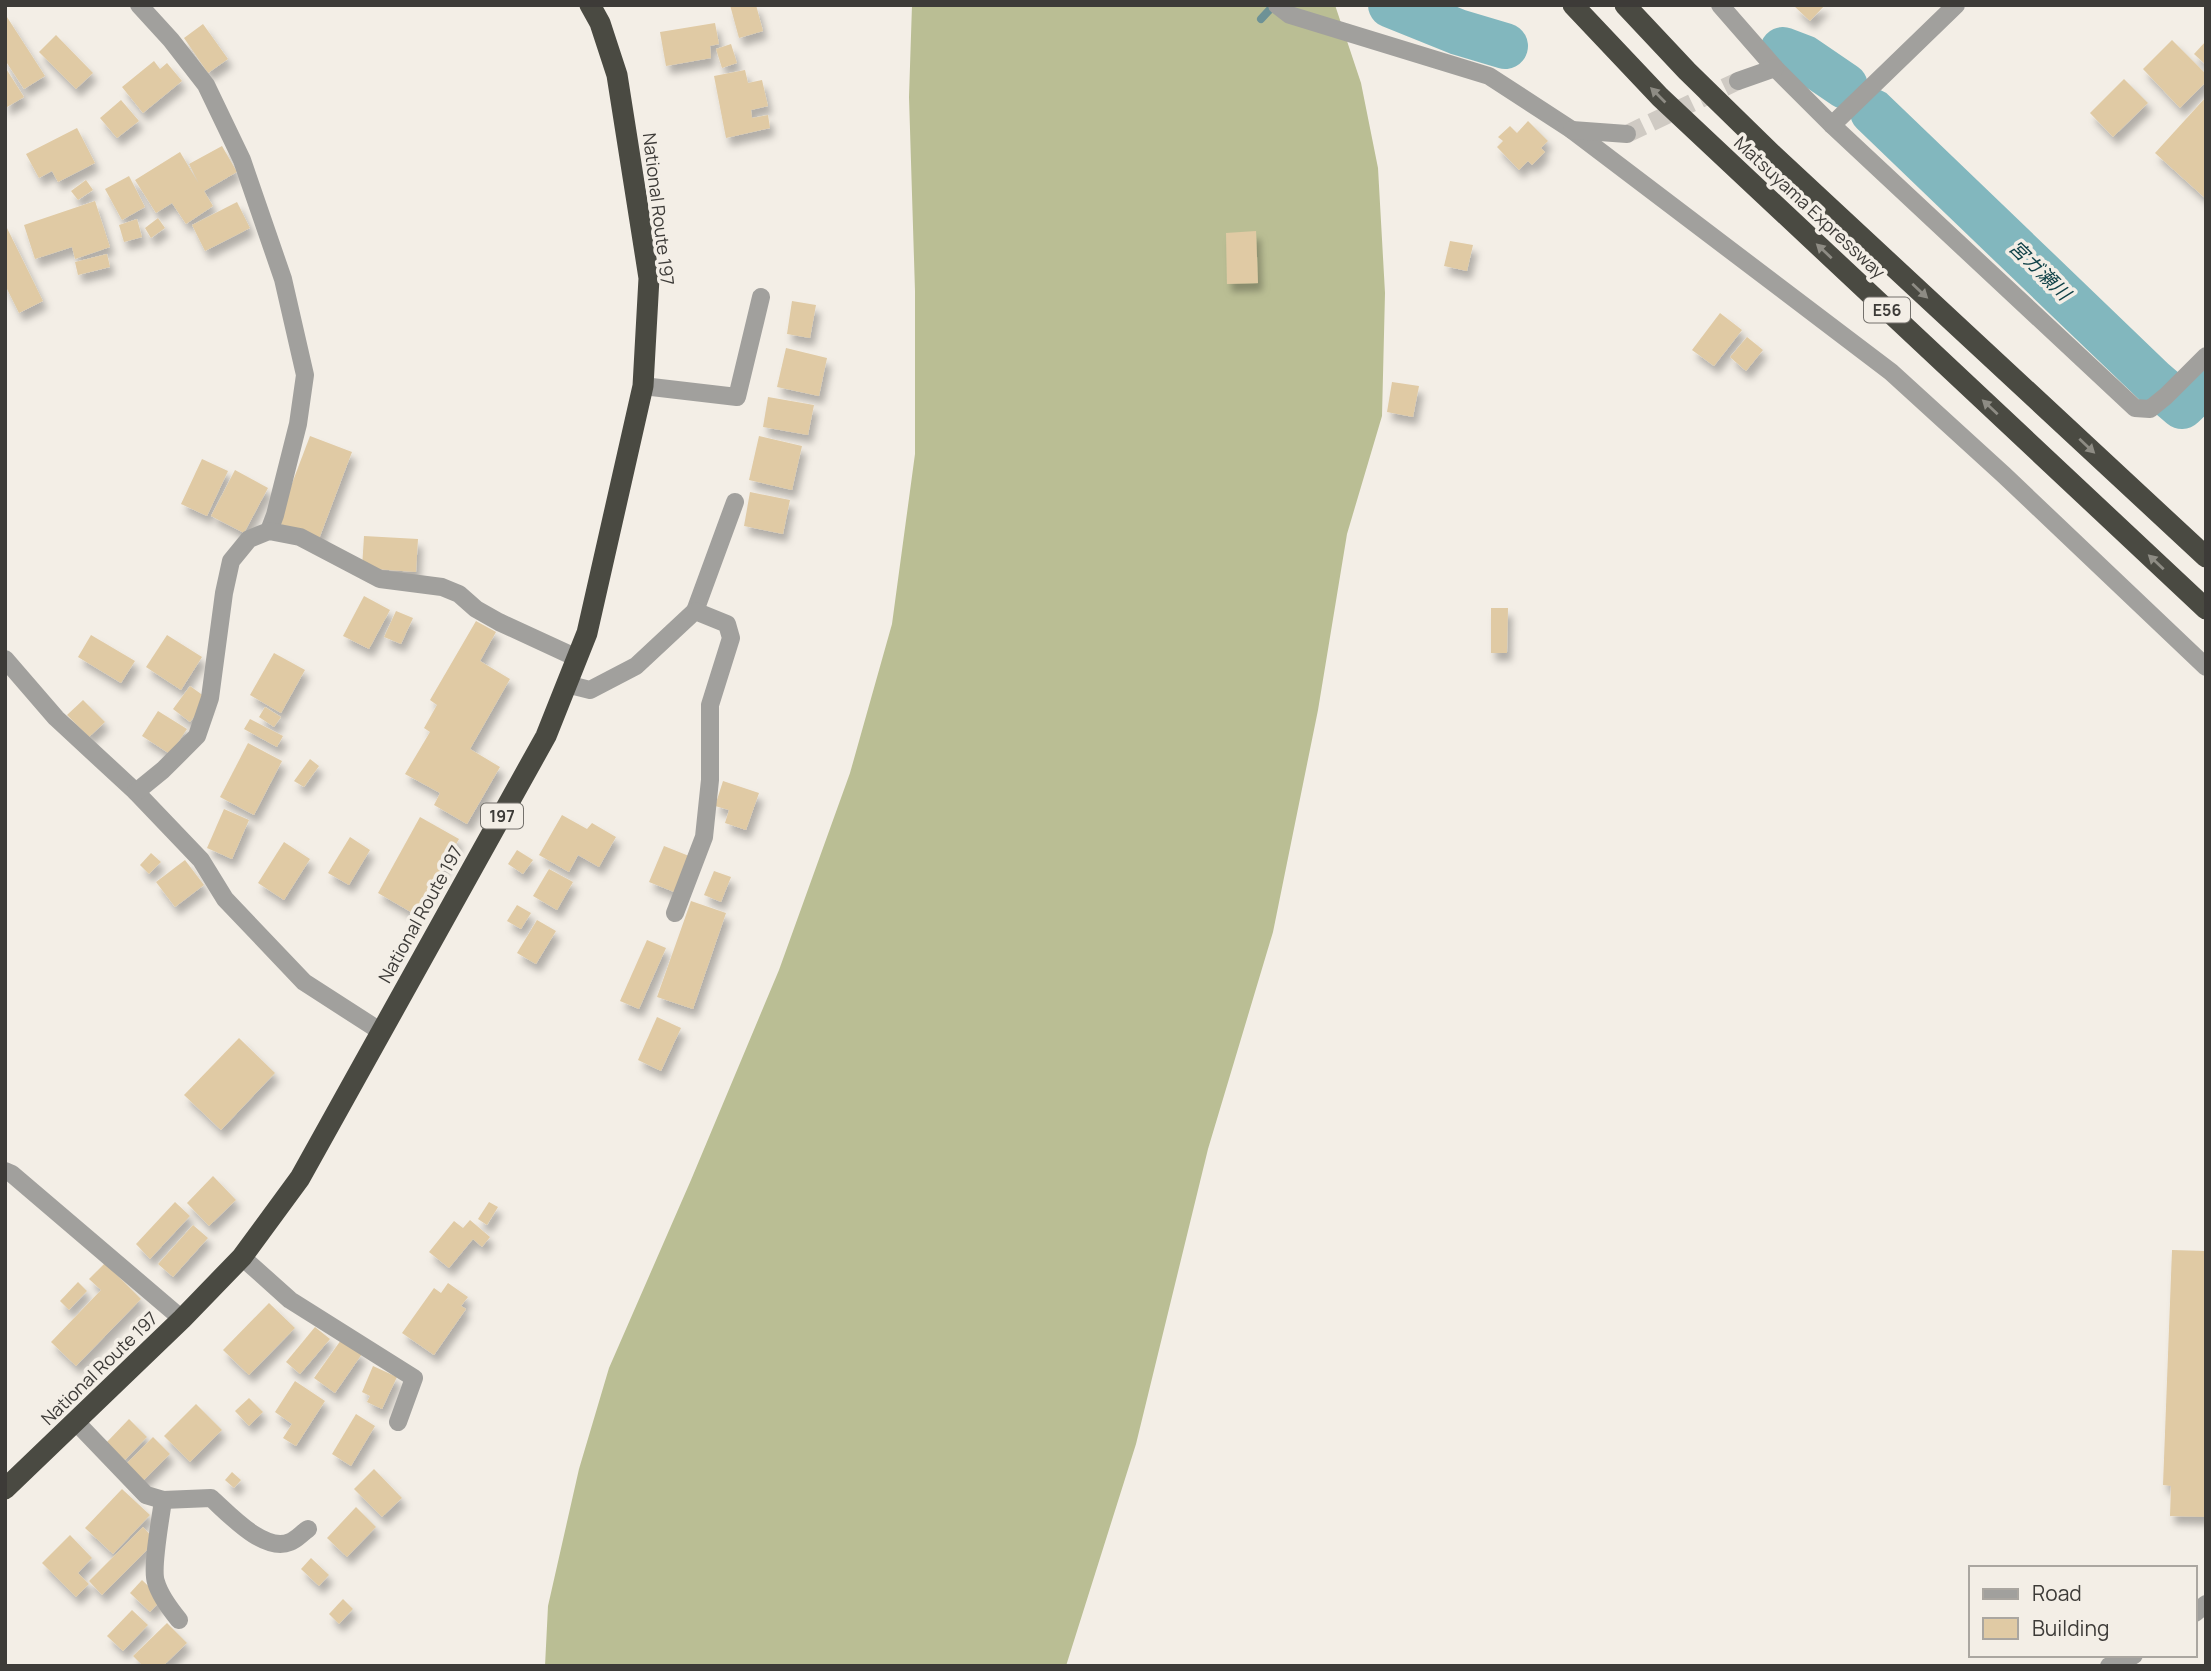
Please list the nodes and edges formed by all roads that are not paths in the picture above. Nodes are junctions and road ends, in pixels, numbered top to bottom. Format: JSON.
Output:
{"nodes":[{"id":1,"x":139,"y":5,"type":"edge"},
{"id":2,"x":590,"y":5,"type":"edge"},
{"id":3,"x":1277,"y":5,"type":"edge"},
{"id":4,"x":1573,"y":5,"type":"edge"},
{"id":5,"x":1625,"y":5,"type":"edge"},
{"id":6,"x":1720,"y":5,"type":"edge"},
{"id":7,"x":1956,"y":5,"type":"edge"},
{"id":8,"x":1775,"y":68,"type":"junction"},
{"id":9,"x":1738,"y":81,"type":"tunnel mouth"},
{"id":10,"x":1832,"y":125,"type":"junction"},
{"id":11,"x":1572,"y":130,"type":"junction"},
{"id":12,"x":1627,"y":134,"type":"tunnel mouth"},
{"id":13,"x":761,"y":297,"type":"dead end"},
{"id":14,"x":2206,"y":356,"type":"edge"},
{"id":15,"x":643,"y":386,"type":"junction"},
{"id":16,"x":735,"y":502,"type":"dead end"},
{"id":17,"x":269,"y":531,"type":"junction"},
{"id":18,"x":2206,"y":557,"type":"edge"},
{"id":19,"x":2206,"y":609,"type":"edge"},
{"id":20,"x":695,"y":611,"type":"junction"},
{"id":21,"x":577,"y":657,"type":"junction"},
{"id":22,"x":5,"y":659,"type":"edge"},
{"id":23,"x":2206,"y":667,"type":"edge"},
{"id":24,"x":566,"y":684,"type":"junction"},
{"id":25,"x":136,"y":792,"type":"junction"},
{"id":26,"x":675,"y":913,"type":"dead end"},
{"id":27,"x":380,"y":1031,"type":"junction"},
{"id":28,"x":5,"y":1171,"type":"edge"},
{"id":29,"x":242,"y":1257,"type":"junction"},
{"id":30,"x":182,"y":1319,"type":"junction"},
{"id":31,"x":76,"y":1422,"type":"junction"},
{"id":32,"x":398,"y":1422,"type":"dead end"},
{"id":33,"x":5,"y":1489,"type":"edge"},
{"id":34,"x":163,"y":1500,"type":"junction"},
{"id":35,"x":307,"y":1529,"type":"dead end"},
{"id":36,"x":179,"y":1620,"type":"dead end"},
{"id":37,"x":2129,"y":1657,"type":"edge"},
{"id":38,"x":2109,"y":1666,"type":"edge"}],
"edges":[{"from":1,"to":17,"type":"street"},
{"from":2,"to":15,"type":"highway","name":"National Route 197","number":"197"},
{"from":3,"to":11,"type":"street"},
{"from":19,"to":4,"type":"highway","name":"Matsuyama Expressway","number":"E56","one_way":true},
{"from":5,"to":18,"type":"highway","name":"Matsuyama Expressway","number":"E56","one_way":true},
{"from":6,"to":8,"type":"street"},
{"from":7,"to":10,"type":"street"},
{"from":8,"to":9,"type":"street"},
{"from":8,"to":10,"type":"street"},
{"from":10,"to":14,"type":"street"},
{"from":11,"to":12,"type":"street"},
{"from":11,"to":23,"type":"street"},
{"from":13,"to":15,"type":"street"},
{"from":15,"to":21,"type":"highway","name":"National Route 197","number":"197"},
{"from":16,"to":20,"type":"street"},
{"from":17,"to":21,"type":"street"},
{"from":17,"to":25,"type":"street"},
{"from":20,"to":24,"type":"street"},
{"from":20,"to":26,"type":"street"},
{"from":21,"to":24,"type":"highway","name":"National Route 197","number":"197"},
{"from":22,"to":25,"type":"street"},
{"from":24,"to":27,"type":"highway","name":"National Route 197","number":"197"},
{"from":25,"to":27,"type":"street"},
{"from":27,"to":29,"type":"highway","name":"National Route 197","number":"197"},
{"from":28,"to":30,"type":"street"},
{"from":29,"to":30,"type":"highway","name":"National Route 197","number":"197"},
{"from":29,"to":32,"type":"street"},
{"from":30,"to":31,"type":"highway","name":"National Route 197","number":"197"},
{"from":31,"to":33,"type":"highway","name":"National Route 197","number":"197"},
{"from":31,"to":34,"type":"street"},
{"from":34,"to":35,"type":"street"},
{"from":34,"to":36,"type":"street"},
{"from":37,"to":38,"type":"street"}]}
